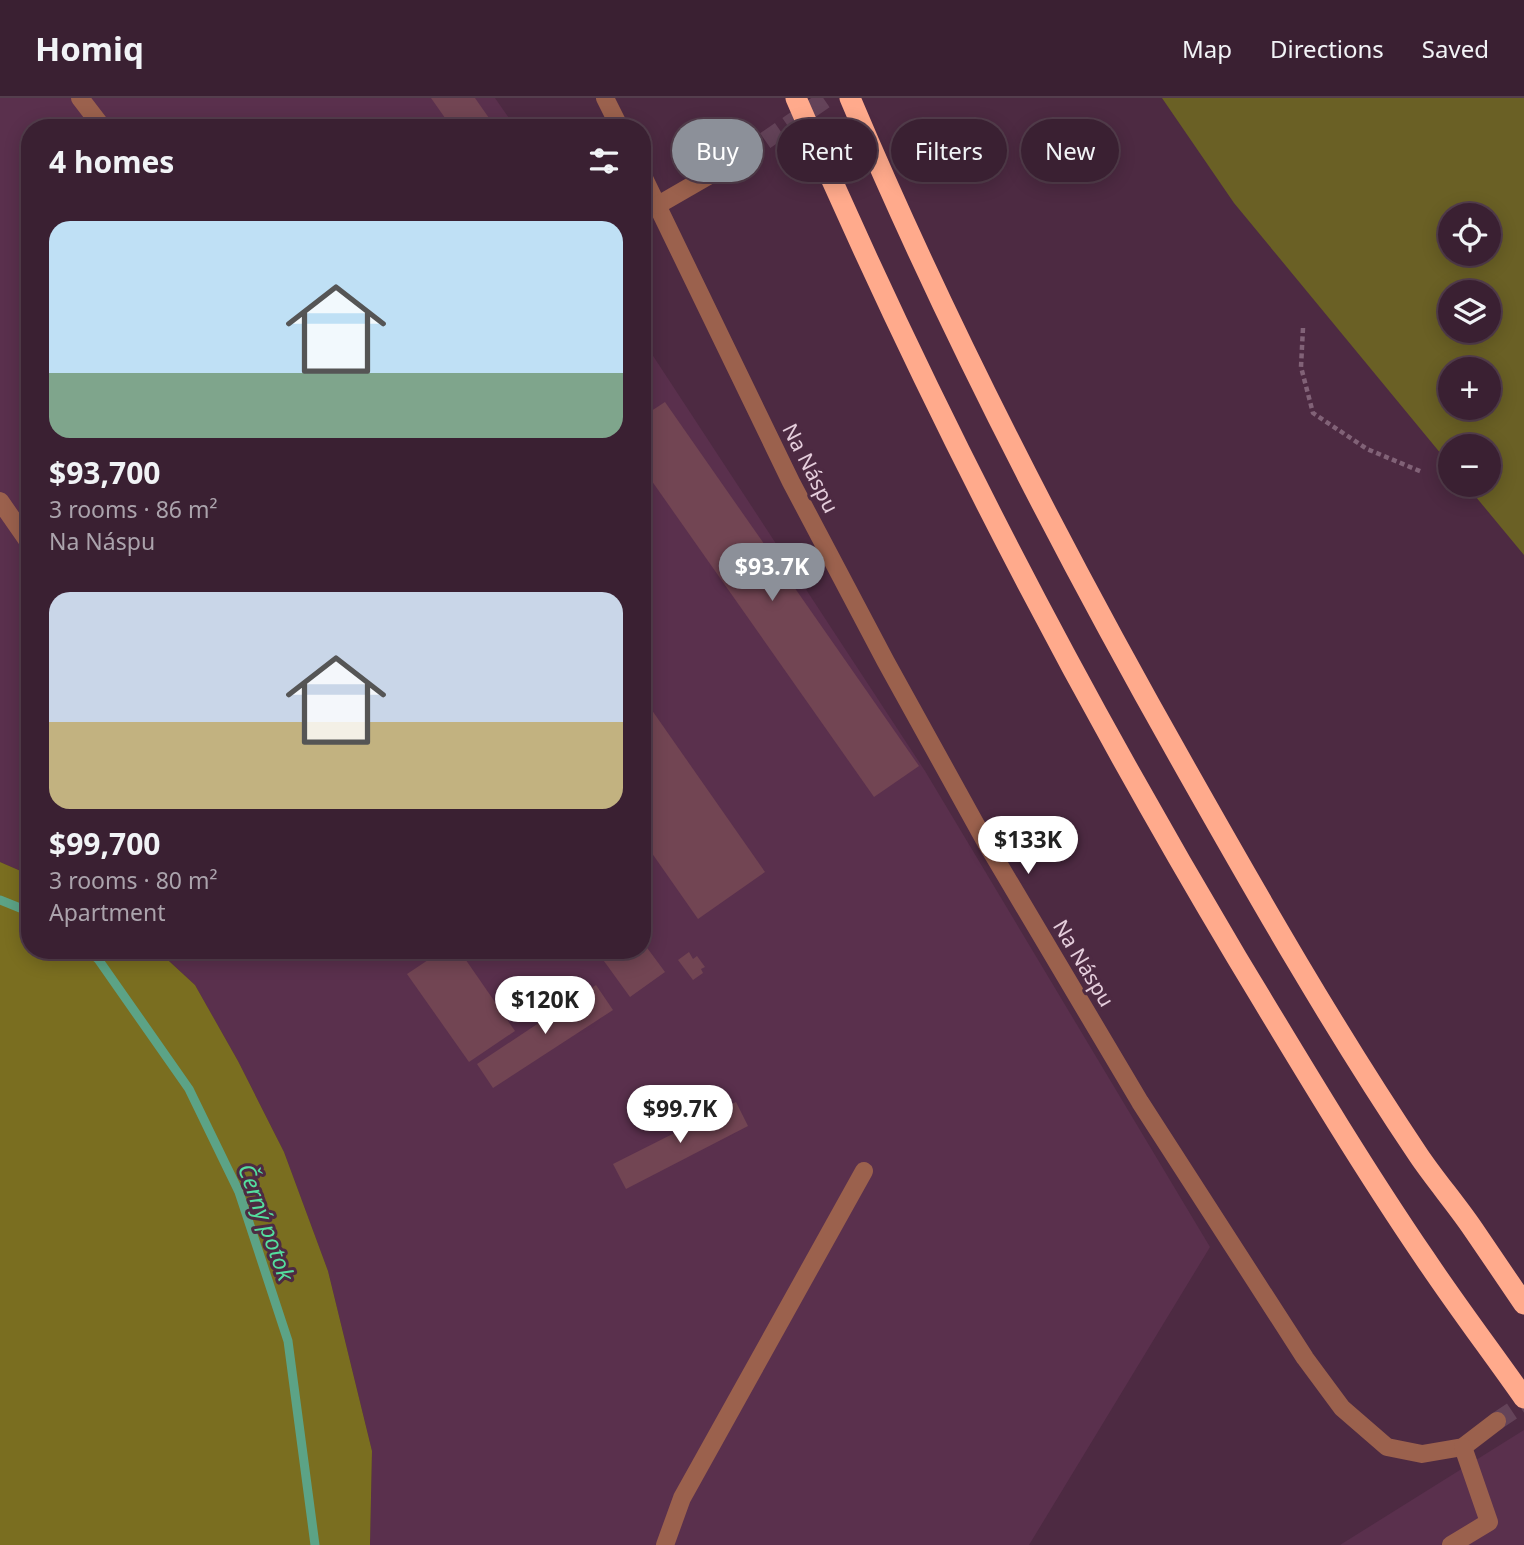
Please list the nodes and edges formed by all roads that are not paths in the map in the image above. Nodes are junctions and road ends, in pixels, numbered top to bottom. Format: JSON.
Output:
{"nodes":[{"id":1,"x":80,"y":98,"type":"edge"},
{"id":2,"x":606,"y":98,"type":"edge"},
{"id":3,"x":796,"y":98,"type":"edge"},
{"id":4,"x":850,"y":98,"type":"edge"},
{"id":5,"x":96,"y":119,"type":"edge"},
{"id":6,"x":616,"y":119,"type":"edge"},
{"id":7,"x":698,"y":182,"type":"edge"},
{"id":8,"x":651,"y":191,"type":"edge"},
{"id":9,"x":658,"y":205,"type":"junction"},
{"id":10,"x":0,"y":501,"type":"edge"},
{"id":11,"x":21,"y":531,"type":"edge"},
{"id":12,"x":864,"y":1171,"type":"dead end"},
{"id":13,"x":1524,"y":1304,"type":"edge"},
{"id":14,"x":1524,"y":1398,"type":"edge"},
{"id":15,"x":1497,"y":1421,"type":"tunnel mouth"},
{"id":16,"x":1463,"y":1447,"type":"junction"},
{"id":17,"x":665,"y":1545,"type":"edge"},
{"id":18,"x":1451,"y":1545,"type":"edge"}],
"edges":[{"from":1,"to":5,"type":"street"},
{"from":2,"to":6,"type":"street"},
{"from":3,"to":14,"type":"highway"},
{"from":4,"to":13,"type":"highway"},
{"from":7,"to":9,"type":"street"},
{"from":8,"to":9,"type":"street","name":"Na Náspu"},
{"from":9,"to":16,"type":"street","name":"Na Náspu"},
{"from":10,"to":11,"type":"street"},
{"from":12,"to":17,"type":"street"},
{"from":15,"to":16,"type":"street","name":"Na Náspu"},
{"from":16,"to":18,"type":"street"}]}
